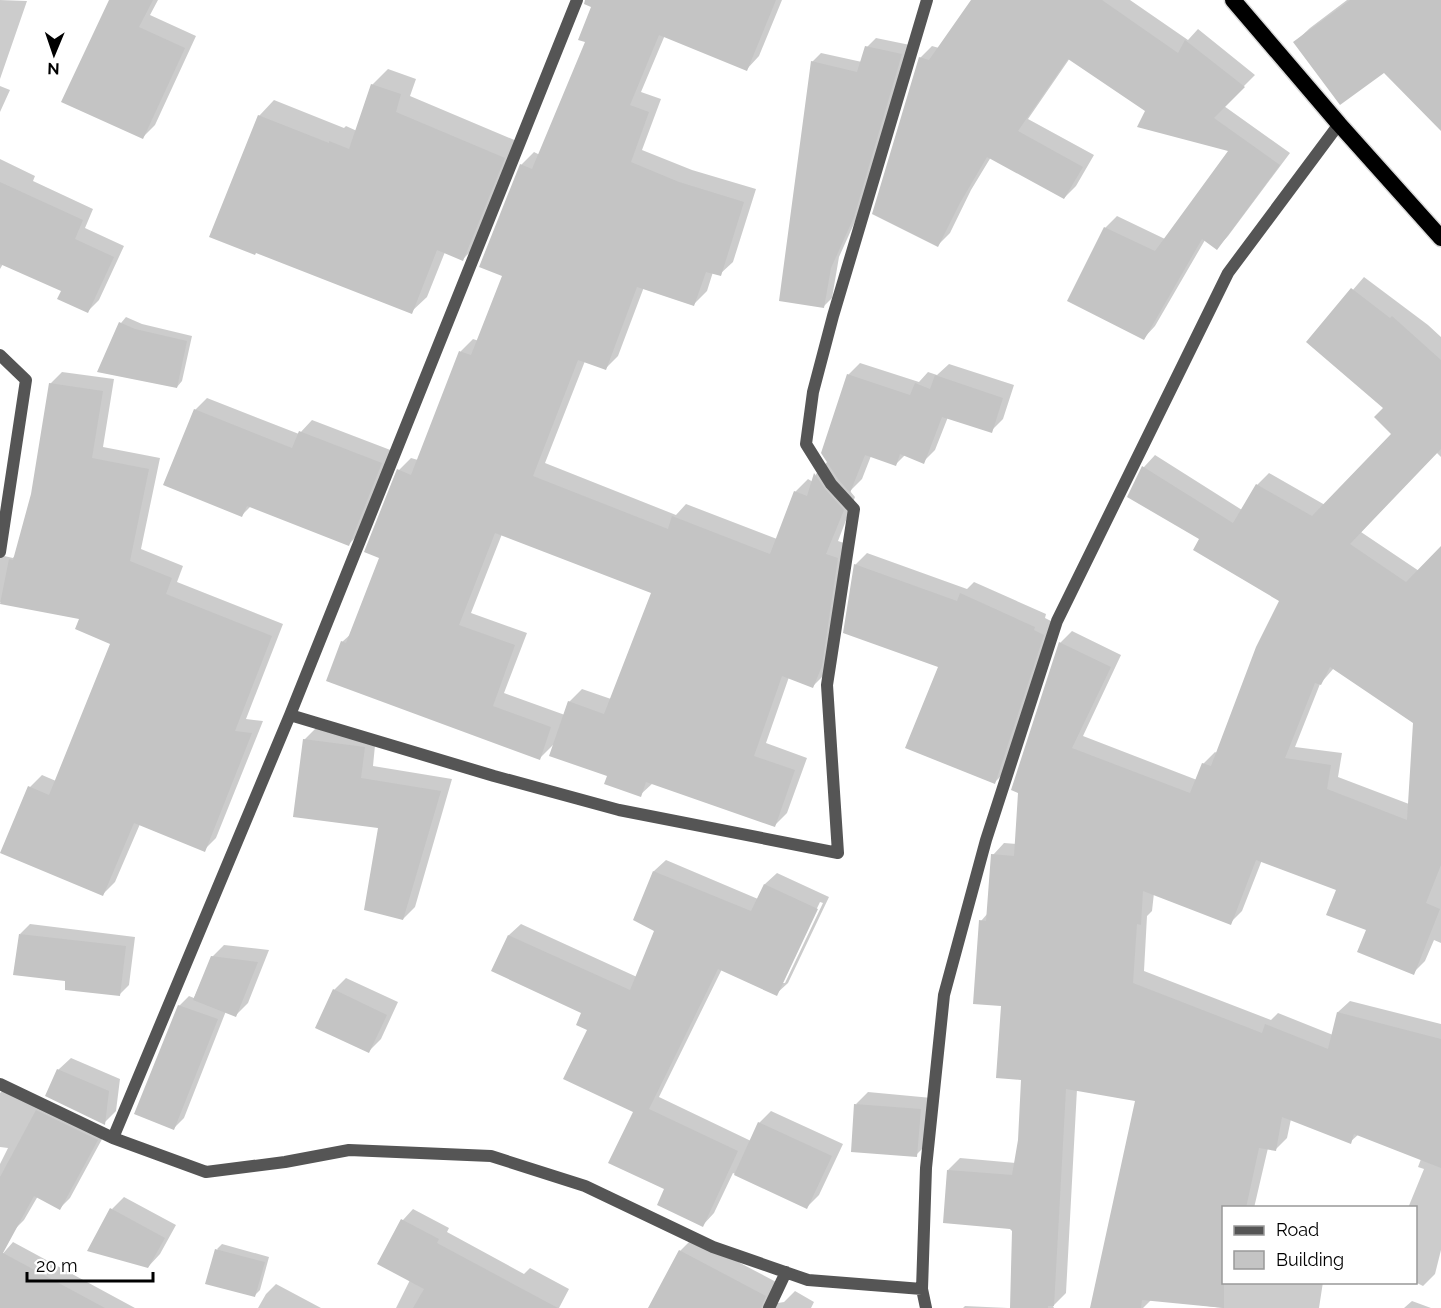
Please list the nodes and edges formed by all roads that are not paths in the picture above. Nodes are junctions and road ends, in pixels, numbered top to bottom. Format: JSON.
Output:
{"nodes":[{"id":1,"x":577,"y":0,"type":"edge"},
{"id":2,"x":927,"y":0,"type":"edge"},
{"id":3,"x":1233,"y":0,"type":"edge"},
{"id":4,"x":1339,"y":124,"type":"junction"},
{"id":5,"x":1441,"y":238,"type":"edge"},
{"id":6,"x":0,"y":355,"type":"edge"},
{"id":7,"x":0,"y":552,"type":"edge"},
{"id":8,"x":290,"y":715,"type":"junction"},
{"id":9,"x":0,"y":1084,"type":"edge"},
{"id":10,"x":113,"y":1138,"type":"junction"},
{"id":11,"x":786,"y":1272,"type":"junction"},
{"id":12,"x":922,"y":1289,"type":"junction"},
{"id":13,"x":769,"y":1308,"type":"edge"},
{"id":14,"x":926,"y":1308,"type":"edge"}],
"edges":[{"from":1,"to":8,"type":"street"},
{"from":2,"to":8,"type":"street"},
{"from":3,"to":4,"type":"highway"},
{"from":4,"to":5,"type":"highway"},
{"from":4,"to":12,"type":"street"},
{"from":6,"to":7,"type":"street"},
{"from":8,"to":10,"type":"street"},
{"from":9,"to":10,"type":"street"},
{"from":10,"to":11,"type":"street"},
{"from":11,"to":12,"type":"street"},
{"from":11,"to":13,"type":"street"},
{"from":12,"to":14,"type":"street"}]}
